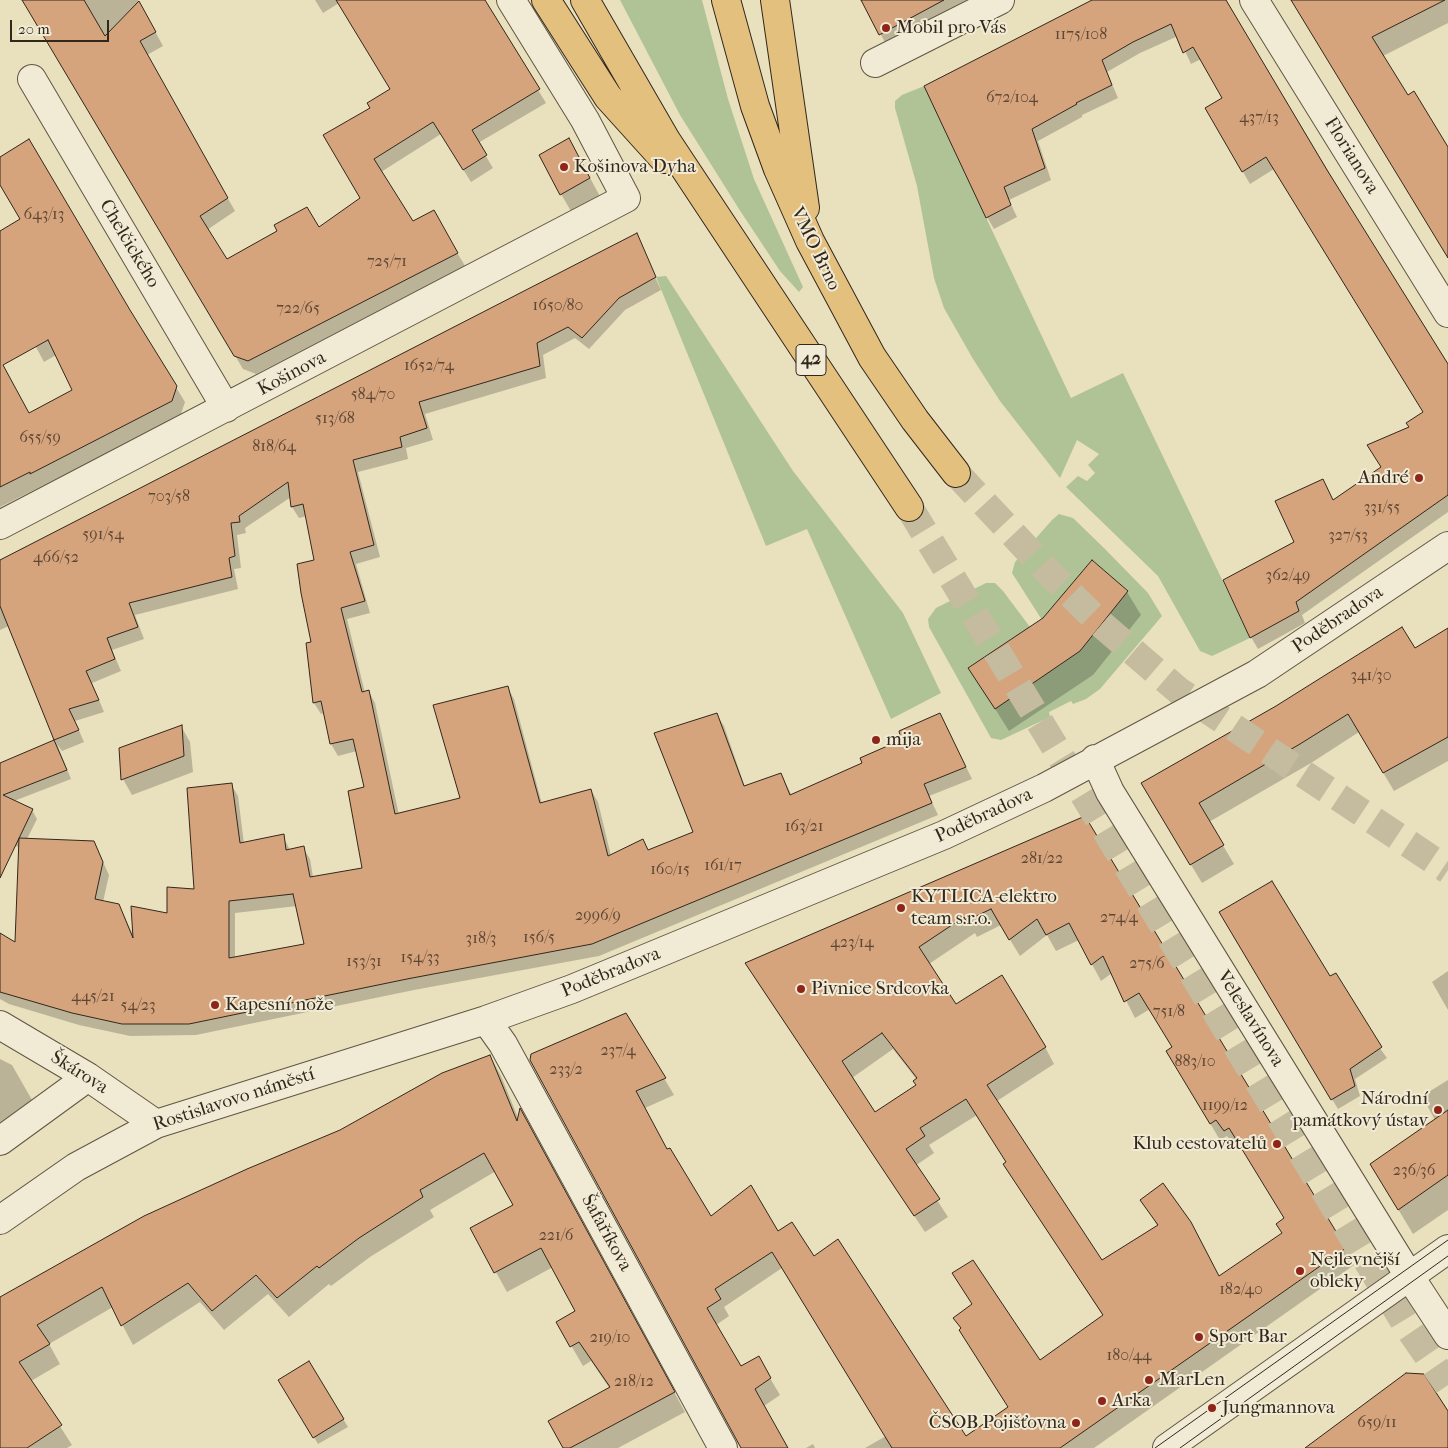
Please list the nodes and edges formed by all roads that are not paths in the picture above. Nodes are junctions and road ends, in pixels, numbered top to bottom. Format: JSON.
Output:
{"nodes":[{"id":1,"x":511,"y":0,"type":"edge"},
{"id":2,"x":546,"y":0,"type":"edge"},
{"id":3,"x":585,"y":0,"type":"edge"},
{"id":4,"x":726,"y":0,"type":"edge"},
{"id":5,"x":774,"y":0,"type":"edge"},
{"id":6,"x":1000,"y":0,"type":"edge"},
{"id":7,"x":1254,"y":0,"type":"edge"},
{"id":8,"x":875,"y":63,"type":"dead end"},
{"id":9,"x":32,"y":79,"type":"dead end"},
{"id":10,"x":713,"y":212,"type":"junction"},
{"id":11,"x":810,"y":241,"type":"junction"},
{"id":12,"x":1448,"y":313,"type":"edge"},
{"id":13,"x":226,"y":408,"type":"junction"},
{"id":14,"x":956,"y":473,"type":"tunnel mouth"},
{"id":15,"x":909,"y":507,"type":"tunnel mouth"},
{"id":16,"x":0,"y":525,"type":"edge"},
{"id":17,"x":1448,"y":546,"type":"edge"},
{"id":18,"x":1095,"y":759,"type":"junction"},
{"id":19,"x":486,"y":1020,"type":"junction"},
{"id":20,"x":0,"y":1026,"type":"edge"},
{"id":21,"x":88,"y":1077,"type":"junction"},
{"id":22,"x":156,"y":1124,"type":"junction"},
{"id":23,"x":0,"y":1141,"type":"edge"},
{"id":24,"x":0,"y":1220,"type":"edge"},
{"id":25,"x":1448,"y":1249,"type":"edge"},
{"id":26,"x":1410,"y":1276,"type":"junction"},
{"id":27,"x":1448,"y":1335,"type":"edge"},
{"id":28,"x":724,"y":1448,"type":"edge"},
{"id":29,"x":1166,"y":1448,"type":"edge"}],
"edges":[{"from":1,"to":13,"type":"street","name":"Košinova"},
{"from":2,"to":10,"type":"highway","number":"42"},
{"from":3,"to":10,"type":"highway","number":"42"},
{"from":4,"to":11,"type":"highway","name":"VMO Brno"},
{"from":5,"to":11,"type":"highway"},
{"from":6,"to":8,"type":"street"},
{"from":7,"to":12,"type":"street","name":"Florianova"},
{"from":9,"to":13,"type":"street","name":"Chelčického"},
{"from":10,"to":15,"type":"highway","number":"42"},
{"from":11,"to":14,"type":"highway","name":"VMO Brno"},
{"from":13,"to":16,"type":"street","name":"Košinova"},
{"from":17,"to":18,"type":"street","name":"Poděbradova"},
{"from":18,"to":19,"type":"street","name":"Poděbradova"},
{"from":18,"to":26,"type":"street","name":"Veleslavínova"},
{"from":19,"to":22,"type":"street","name":"Rostislavovo náměstí"},
{"from":19,"to":28,"type":"street","name":"Šafaříkova"},
{"from":20,"to":21,"type":"street","name":"Škárova"},
{"from":21,"to":22,"type":"street","name":"Škárova"},
{"from":21,"to":23,"type":"street"},
{"from":22,"to":24,"type":"street","name":"Rostislavovo náměstí"},
{"from":25,"to":26,"type":"street"},
{"from":26,"to":27,"type":"street","name":"Veleslavínova"},
{"from":26,"to":29,"type":"street"}]}
